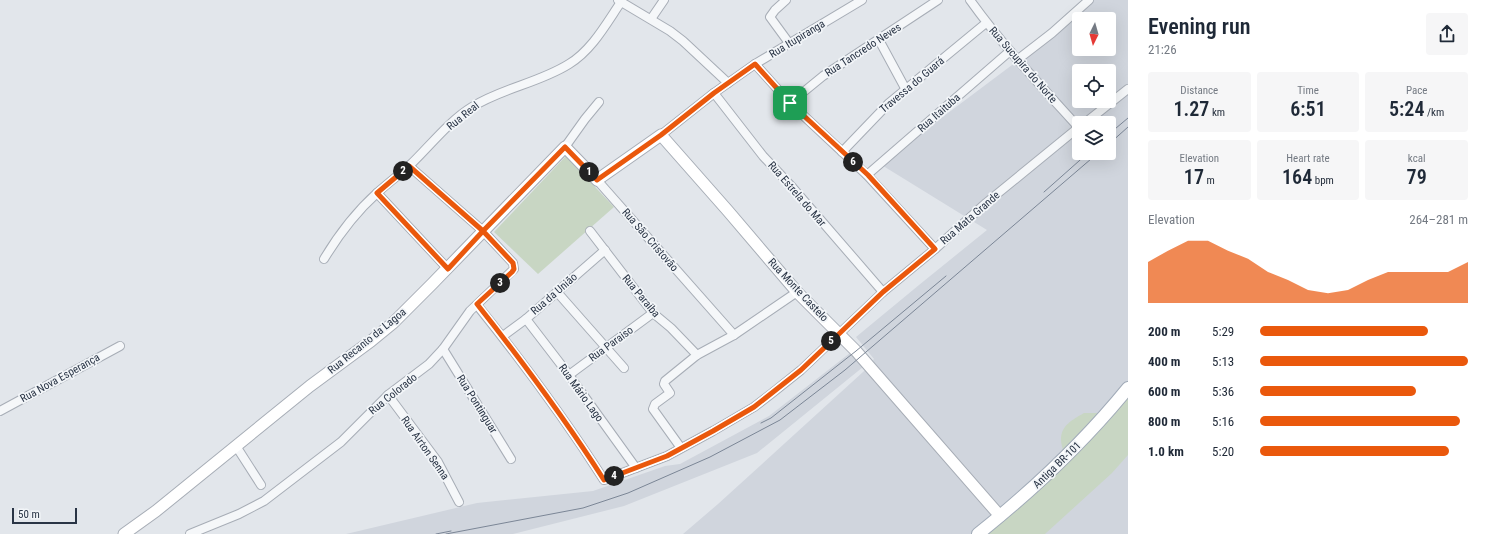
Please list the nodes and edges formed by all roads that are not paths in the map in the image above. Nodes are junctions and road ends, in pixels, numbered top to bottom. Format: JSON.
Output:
{"nodes":[{"id":1,"x":664,"y":0,"type":"edge"},
{"id":2,"x":786,"y":0,"type":"edge"},
{"id":3,"x":938,"y":0,"type":"edge"},
{"id":4,"x":970,"y":0,"type":"edge"},
{"id":5,"x":1089,"y":0,"type":"edge"},
{"id":6,"x":620,"y":1,"type":"edge"},
{"id":7,"x":857,"y":1,"type":"edge"},
{"id":8,"x":651,"y":19,"type":"junction"},
{"id":9,"x":986,"y":23,"type":"junction"},
{"id":10,"x":879,"y":40,"type":"junction"},
{"id":11,"x":789,"y":43,"type":"junction"},
{"id":12,"x":1010,"y":51,"type":"junction"},
{"id":13,"x":1017,"y":60,"type":"junction"},
{"id":14,"x":755,"y":64,"type":"junction"},
{"id":15,"x":728,"y":83,"type":"junction"},
{"id":16,"x":905,"y":88,"type":"junction"},
{"id":17,"x":1128,"y":89,"type":"edge"},
{"id":18,"x":714,"y":93,"type":"junction"},
{"id":19,"x":599,"y":102,"type":"dead end"},
{"id":20,"x":790,"y":103,"type":"junction"},
{"id":21,"x":1093,"y":116,"type":"edge"},
{"id":22,"x":1072,"y":119,"type":"edge"},
{"id":23,"x":1072,"y":133,"type":"edge"},
{"id":24,"x":661,"y":135,"type":"junction"},
{"id":25,"x":565,"y":147,"type":"junction"},
{"id":26,"x":842,"y":152,"type":"junction"},
{"id":27,"x":409,"y":166,"type":"junction"},
{"id":28,"x":868,"y":175,"type":"junction"},
{"id":29,"x":597,"y":180,"type":"junction"},
{"id":30,"x":377,"y":193,"type":"junction"},
{"id":31,"x":483,"y":231,"type":"junction"},
{"id":32,"x":590,"y":231,"type":"dead end"},
{"id":33,"x":935,"y":249,"type":"junction"},
{"id":34,"x":605,"y":250,"type":"junction"},
{"id":35,"x":324,"y":259,"type":"dead end"},
{"id":36,"x":448,"y":269,"type":"junction"},
{"id":37,"x":557,"y":292,"type":"junction"},
{"id":38,"x":797,"y":292,"type":"junction"},
{"id":39,"x":883,"y":292,"type":"junction"},
{"id":40,"x":477,"y":304,"type":"junction"},
{"id":41,"x":653,"y":313,"type":"junction"},
{"id":42,"x":526,"y":319,"type":"junction"},
{"id":43,"x":838,"y":333,"type":"junction"},
{"id":44,"x":734,"y":335,"type":"junction"},
{"id":45,"x":503,"y":336,"type":"junction"},
{"id":46,"x":120,"y":346,"type":"dead end"},
{"id":47,"x":606,"y":347,"type":"junction"},
{"id":48,"x":443,"y":349,"type":"junction"},
{"id":49,"x":697,"y":355,"type":"junction"},
{"id":50,"x":624,"y":368,"type":"dead end"},
{"id":51,"x":569,"y":375,"type":"junction"},
{"id":52,"x":1128,"y":388,"type":"edge"},
{"id":53,"x":388,"y":395,"type":"junction"},
{"id":54,"x":0,"y":411,"type":"edge"},
{"id":55,"x":236,"y":446,"type":"junction"},
{"id":56,"x":681,"y":448,"type":"junction"},
{"id":57,"x":511,"y":459,"type":"dead end"},
{"id":58,"x":636,"y":468,"type":"junction"},
{"id":59,"x":261,"y":485,"type":"dead end"},
{"id":60,"x":459,"y":502,"type":"dead end"},
{"id":61,"x":1000,"y":516,"type":"junction"},
{"id":62,"x":124,"y":534,"type":"edge"},
{"id":63,"x":190,"y":534,"type":"edge"},
{"id":64,"x":978,"y":534,"type":"edge"}],
"edges":[{"from":1,"to":8,"type":"street"},
{"from":2,"to":11,"type":"street"},
{"from":3,"to":10,"type":"street","name":"Rua Tancredo Neves"},
{"from":4,"to":9,"type":"street","name":"Rua Sucupira do Norte"},
{"from":5,"to":13,"type":"street"},
{"from":6,"to":8,"type":"street"},
{"from":6,"to":27,"type":"street","name":"Rua Real"},
{"from":7,"to":11,"type":"street","name":"Rua Itupiranga"},
{"from":8,"to":15,"type":"street"},
{"from":9,"to":12,"type":"street","name":"Rua Sucupira do Norte"},
{"from":9,"to":16,"type":"street","name":"Travessa do Guará"},
{"from":10,"to":16,"type":"street"},
{"from":10,"to":20,"type":"street","name":"Rua Tancredo Neves"},
{"from":11,"to":14,"type":"street","name":"Rua Itupiranga"},
{"from":12,"to":13,"type":"street","name":"Rua Sucupira do Norte"},
{"from":12,"to":28,"type":"street","name":"Rua Itaituba"},
{"from":13,"to":22,"type":"street","name":"Rua Sucupira do Norte"},
{"from":14,"to":15,"type":"street","name":"Rua Itupiranga"},
{"from":14,"to":20,"type":"street"},
{"from":15,"to":18,"type":"street","name":"Rua Itupiranga"},
{"from":16,"to":26,"type":"street","name":"Travessa do Guará"},
{"from":17,"to":21,"type":"street"},
{"from":18,"to":24,"type":"street","name":"Rua Itupiranga"},
{"from":18,"to":39,"type":"street","name":"Rua Estrela do Mar"},
{"from":19,"to":25,"type":"street","name":"Rua Recanto da Lagoa"},
{"from":20,"to":26,"type":"street"},
{"from":23,"to":33,"type":"street","name":"Rua Mata Grande"},
{"from":24,"to":29,"type":"street","name":"Rua Itupiranga"},
{"from":24,"to":38,"type":"street","name":"Rua Monte Castelo"},
{"from":25,"to":29,"type":"street","name":"Rua São Cristovão"},
{"from":25,"to":31,"type":"street","name":"Rua Recanto da Lagoa"},
{"from":26,"to":28,"type":"street"},
{"from":27,"to":30,"type":"street","name":"Rua Real"},
{"from":27,"to":31,"type":"street"},
{"from":28,"to":33,"type":"street"},
{"from":29,"to":44,"type":"street","name":"Rua São Cristovão"},
{"from":30,"to":35,"type":"street","name":"Rua Real"},
{"from":30,"to":36,"type":"street"},
{"from":31,"to":36,"type":"street","name":"Rua Recanto da Lagoa"},
{"from":31,"to":40,"type":"street","name":"Rua Colorado"},
{"from":32,"to":34,"type":"street","name":"Rua Paraiba"},
{"from":33,"to":39,"type":"street","name":"Rua Mata Grande"},
{"from":34,"to":37,"type":"street","name":"Rua da União"},
{"from":34,"to":41,"type":"street","name":"Rua Paraiba"},
{"from":36,"to":55,"type":"street","name":"Rua Recanto da Lagoa"},
{"from":37,"to":42,"type":"street","name":"Rua da União"},
{"from":37,"to":47,"type":"street"},
{"from":38,"to":43,"type":"street","name":"Rua Monte Castelo"},
{"from":38,"to":44,"type":"street"},
{"from":39,"to":43,"type":"street","name":"Rua Mata Grande"},
{"from":40,"to":45,"type":"street"},
{"from":40,"to":48,"type":"street","name":"Rua Colorado"},
{"from":41,"to":47,"type":"street","name":"Rua Paraiso"},
{"from":41,"to":49,"type":"street","name":"Rua Paraiba"},
{"from":42,"to":45,"type":"street","name":"Rua da União"},
{"from":42,"to":51,"type":"street","name":"Rua Mário Lago"},
{"from":43,"to":56,"type":"street","name":"Rua Mata Grande"},
{"from":43,"to":61,"type":"street","name":"Rua Monte Castelo"},
{"from":44,"to":49,"type":"street"},
{"from":45,"to":58,"type":"street","name":"Rua Mata Grande"},
{"from":46,"to":54,"type":"street","name":"Rua Nova Esperança"},
{"from":47,"to":50,"type":"street"},
{"from":47,"to":51,"type":"street","name":"Rua Paraiso"},
{"from":48,"to":53,"type":"street","name":"Rua Colorado"},
{"from":48,"to":57,"type":"street","name":"Rua Pontinguar"},
{"from":49,"to":56,"type":"street"},
{"from":51,"to":58,"type":"street","name":"Rua Mário Lago"},
{"from":52,"to":61,"type":"main road","name":"Antiga BR-101"},
{"from":53,"to":60,"type":"street","name":"Rua Airton Senna"},
{"from":53,"to":63,"type":"street","name":"Rua Colorado"},
{"from":55,"to":59,"type":"street"},
{"from":55,"to":62,"type":"street","name":"Rua Recanto da Lagoa"},
{"from":56,"to":58,"type":"street","name":"Rua Mata Grande"},
{"from":61,"to":64,"type":"main road","name":"Antiga BR-101"}]}
